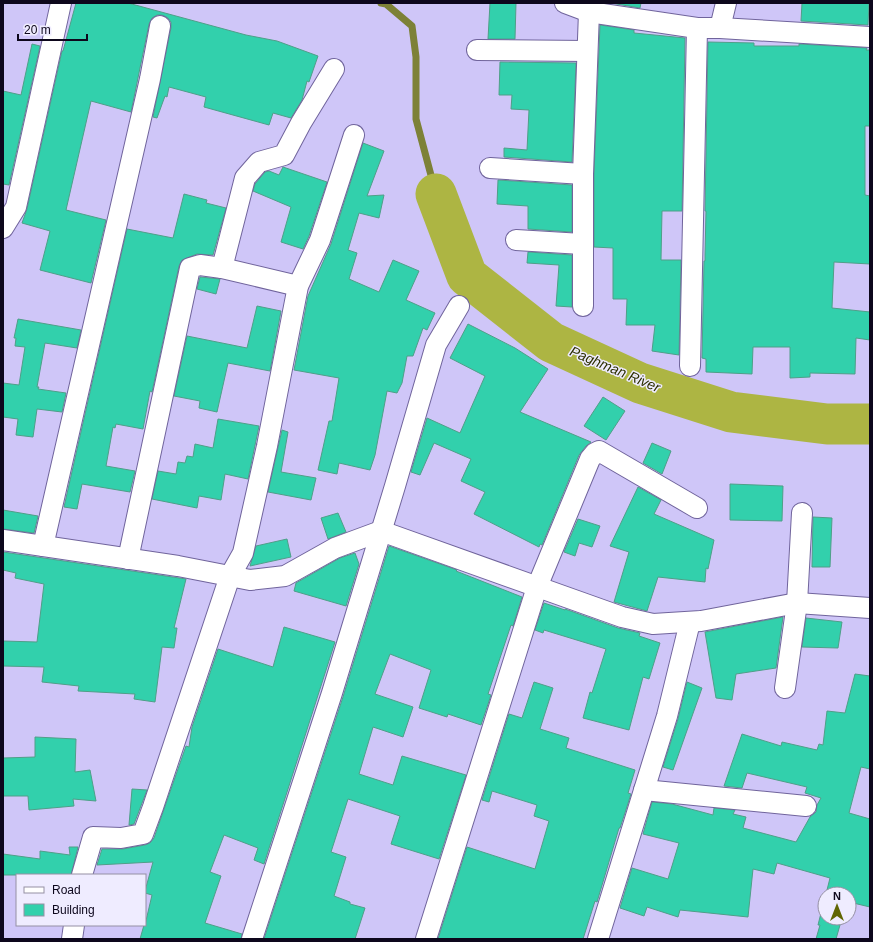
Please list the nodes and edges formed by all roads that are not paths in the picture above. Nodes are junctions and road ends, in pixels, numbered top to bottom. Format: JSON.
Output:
{"nodes":[{"id":1,"x":61,"y":3,"type":"edge"},
{"id":2,"x":565,"y":3,"type":"edge"},
{"id":3,"x":726,"y":3,"type":"edge"},
{"id":4,"x":589,"y":12,"type":"junction"},
{"id":5,"x":160,"y":26,"type":"dead end"},
{"id":6,"x":696,"y":28,"type":"junction"},
{"id":7,"x":720,"y":28,"type":"junction"},
{"id":8,"x":870,"y":37,"type":"edge"},
{"id":9,"x":477,"y":50,"type":"dead end"},
{"id":10,"x":587,"y":51,"type":"junction"},
{"id":11,"x":334,"y":69,"type":"dead end"},
{"id":12,"x":354,"y":135,"type":"dead end"},
{"id":13,"x":490,"y":168,"type":"dead end"},
{"id":14,"x":583,"y":174,"type":"junction"},
{"id":15,"x":3,"y":228,"type":"edge"},
{"id":16,"x":516,"y":240,"type":"dead end"},
{"id":17,"x":582,"y":244,"type":"junction"},
{"id":18,"x":222,"y":268,"type":"junction"},
{"id":19,"x":298,"y":286,"type":"junction"},
{"id":20,"x":459,"y":306,"type":"dead end"},
{"id":21,"x":583,"y":306,"type":"dead end"},
{"id":22,"x":690,"y":366,"type":"dead end"},
{"id":23,"x":697,"y":508,"type":"dead end"},
{"id":24,"x":802,"y":513,"type":"dead end"},
{"id":25,"x":381,"y":530,"type":"junction"},
{"id":26,"x":3,"y":540,"type":"edge"},
{"id":27,"x":43,"y":546,"type":"junction"},
{"id":28,"x":128,"y":559,"type":"junction"},
{"id":29,"x":230,"y":576,"type":"junction"},
{"id":30,"x":537,"y":586,"type":"junction"},
{"id":31,"x":797,"y":602,"type":"junction"},
{"id":32,"x":870,"y":608,"type":"edge"},
{"id":33,"x":690,"y":622,"type":"junction"},
{"id":34,"x":784,"y":688,"type":"dead end"},
{"id":35,"x":644,"y":790,"type":"junction"},
{"id":36,"x":806,"y":806,"type":"dead end"},
{"id":37,"x":82,"y":874,"type":"edge"},
{"id":38,"x":74,"y":926,"type":"edge"},
{"id":39,"x":72,"y":939,"type":"edge"},
{"id":40,"x":252,"y":939,"type":"edge"},
{"id":41,"x":426,"y":939,"type":"edge"},
{"id":42,"x":598,"y":939,"type":"edge"}],
"edges":[{"from":1,"to":15,"type":"street"},
{"from":2,"to":4,"type":"street"},
{"from":3,"to":7,"type":"street"},
{"from":4,"to":6,"type":"street"},
{"from":4,"to":10,"type":"street"},
{"from":5,"to":27,"type":"street"},
{"from":6,"to":7,"type":"street"},
{"from":6,"to":22,"type":"street"},
{"from":7,"to":8,"type":"street"},
{"from":9,"to":10,"type":"street"},
{"from":10,"to":14,"type":"street"},
{"from":11,"to":18,"type":"street"},
{"from":12,"to":19,"type":"street"},
{"from":13,"to":14,"type":"street"},
{"from":14,"to":17,"type":"street"},
{"from":16,"to":17,"type":"street"},
{"from":17,"to":21,"type":"street"},
{"from":18,"to":19,"type":"street"},
{"from":18,"to":28,"type":"street"},
{"from":19,"to":29,"type":"street"},
{"from":20,"to":25,"type":"street"},
{"from":23,"to":30,"type":"street"},
{"from":24,"to":31,"type":"street"},
{"from":25,"to":29,"type":"street"},
{"from":25,"to":30,"type":"street"},
{"from":25,"to":40,"type":"street"},
{"from":26,"to":27,"type":"street"},
{"from":27,"to":28,"type":"street"},
{"from":28,"to":29,"type":"street"},
{"from":29,"to":37,"type":"street"},
{"from":30,"to":33,"type":"street"},
{"from":30,"to":41,"type":"street"},
{"from":31,"to":32,"type":"street"},
{"from":31,"to":33,"type":"street"},
{"from":31,"to":34,"type":"street"},
{"from":33,"to":35,"type":"street"},
{"from":35,"to":36,"type":"street"},
{"from":35,"to":42,"type":"street"},
{"from":38,"to":39,"type":"street"}]}
